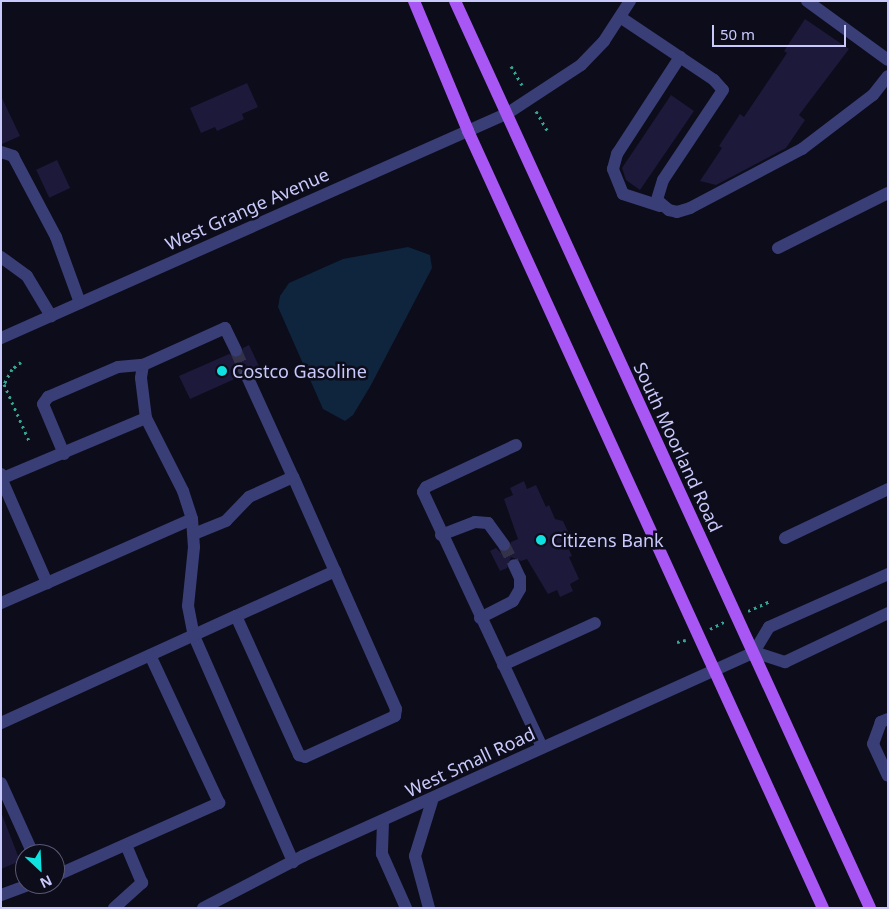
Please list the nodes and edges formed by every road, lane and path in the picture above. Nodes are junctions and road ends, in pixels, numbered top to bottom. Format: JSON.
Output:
{"nodes":[{"id":1,"x":414,"y":1,"type":"edge"},
{"id":2,"x":455,"y":1,"type":"edge"},
{"id":3,"x":630,"y":1,"type":"edge"},
{"id":4,"x":807,"y":1,"type":"edge"},
{"id":5,"x":620,"y":17,"type":"junction"},
{"id":6,"x":680,"y":57,"type":"junction"},
{"id":7,"x":888,"y":60,"type":"edge"},
{"id":8,"x":888,"y":76,"type":"edge"},
{"id":9,"x":508,"y":113,"type":"junction"},
{"id":10,"x":468,"y":131,"type":"junction"},
{"id":11,"x":1,"y":152,"type":"edge"},
{"id":12,"x":888,"y":193,"type":"edge"},
{"id":13,"x":660,"y":206,"type":"junction"},
{"id":14,"x":778,"y":248,"type":"dead end"},
{"id":15,"x":1,"y":258,"type":"edge"},
{"id":16,"x":80,"y":303,"type":"junction"},
{"id":17,"x":51,"y":316,"type":"junction"},
{"id":18,"x":1,"y":338,"type":"edge"},
{"id":19,"x":236,"y":351,"type":"tunnel mouth"},
{"id":20,"x":21,"y":362,"type":"dead end"},
{"id":21,"x":143,"y":365,"type":"junction"},
{"id":22,"x":246,"y":374,"type":"tunnel mouth"},
{"id":23,"x":146,"y":418,"type":"junction"},
{"id":24,"x":30,"y":443,"type":"dead end"},
{"id":25,"x":516,"y":445,"type":"dead end"},
{"id":26,"x":64,"y":454,"type":"junction"},
{"id":27,"x":2,"y":477,"type":"edge"},
{"id":28,"x":293,"y":477,"type":"junction"},
{"id":29,"x":888,"y":489,"type":"edge"},
{"id":30,"x":192,"y":520,"type":"junction"},
{"id":31,"x":194,"y":534,"type":"junction"},
{"id":32,"x":441,"y":535,"type":"junction"},
{"id":33,"x":785,"y":538,"type":"dead end"},
{"id":34,"x":504,"y":545,"type":"tunnel mouth"},
{"id":35,"x":514,"y":565,"type":"tunnel mouth"},
{"id":36,"x":334,"y":571,"type":"junction"},
{"id":37,"x":888,"y":574,"type":"edge"},
{"id":38,"x":47,"y":583,"type":"junction"},
{"id":39,"x":1,"y":603,"type":"edge"},
{"id":40,"x":888,"y":613,"type":"edge"},
{"id":41,"x":236,"y":616,"type":"junction"},
{"id":42,"x":480,"y":618,"type":"junction"},
{"id":43,"x":595,"y":623,"type":"dead end"},
{"id":44,"x":194,"y":636,"type":"junction"},
{"id":45,"x":754,"y":652,"type":"junction"},
{"id":46,"x":150,"y":654,"type":"junction"},
{"id":47,"x":504,"y":665,"type":"junction"},
{"id":48,"x":714,"y":669,"type":"junction"},
{"id":49,"x":888,"y":719,"type":"edge"},
{"id":50,"x":1,"y":723,"type":"edge"},
{"id":51,"x":542,"y":747,"type":"junction"},
{"id":52,"x":888,"y":776,"type":"edge"},
{"id":53,"x":1,"y":783,"type":"edge"},
{"id":54,"x":433,"y":798,"type":"junction"},
{"id":55,"x":383,"y":822,"type":"junction"},
{"id":56,"x":28,"y":844,"type":"edge"},
{"id":57,"x":126,"y":845,"type":"junction"},
{"id":58,"x":293,"y":862,"type":"junction"},
{"id":59,"x":65,"y":872,"type":"edge"},
{"id":60,"x":15,"y":890,"type":"edge"},
{"id":61,"x":1,"y":895,"type":"edge"},
{"id":62,"x":114,"y":908,"type":"edge"},
{"id":63,"x":204,"y":908,"type":"edge"},
{"id":64,"x":406,"y":908,"type":"edge"},
{"id":65,"x":429,"y":908,"type":"edge"},
{"id":66,"x":823,"y":908,"type":"edge"},
{"id":67,"x":870,"y":908,"type":"edge"}],
"edges":[{"from":1,"to":10,"type":"main road"},
{"from":2,"to":9,"type":"main road","name":"South Moorland Road"},
{"from":3,"to":5,"type":"street"},
{"from":4,"to":7,"type":"street"},
{"from":5,"to":6,"type":"street"},
{"from":5,"to":9,"type":"street"},
{"from":6,"to":13,"type":"street"},
{"from":6,"to":13,"type":"street"},
{"from":8,"to":13,"type":"street"},
{"from":9,"to":10,"type":"street","name":"West Grange Avenue"},
{"from":9,"to":45,"type":"main road","name":"South Moorland Road"},
{"from":10,"to":16,"type":"street","name":"West Grange Avenue"},
{"from":10,"to":48,"type":"main road"},
{"from":11,"to":16,"type":"street"},
{"from":12,"to":14,"type":"street"},
{"from":15,"to":17,"type":"street"},
{"from":16,"to":17,"type":"street","name":"West Grange Avenue"},
{"from":17,"to":18,"type":"street","name":"West Grange Avenue"},
{"from":19,"to":21,"type":"street"},
{"from":20,"to":24,"type":"path"},
{"from":21,"to":23,"type":"street"},
{"from":21,"to":26,"type":"street"},
{"from":22,"to":28,"type":"street"},
{"from":23,"to":26,"type":"street"},
{"from":23,"to":30,"type":"street"},
{"from":25,"to":32,"type":"street"},
{"from":26,"to":27,"type":"street"},
{"from":27,"to":38,"type":"street"},
{"from":28,"to":31,"type":"street"},
{"from":28,"to":36,"type":"street"},
{"from":29,"to":33,"type":"street"},
{"from":30,"to":31,"type":"street"},
{"from":30,"to":38,"type":"street"},
{"from":31,"to":44,"type":"street"},
{"from":32,"to":34,"type":"street"},
{"from":32,"to":42,"type":"street"},
{"from":35,"to":42,"type":"street"},
{"from":36,"to":41,"type":"street"},
{"from":36,"to":41,"type":"street"},
{"from":37,"to":45,"type":"street"},
{"from":38,"to":39,"type":"street"},
{"from":40,"to":45,"type":"street"},
{"from":41,"to":44,"type":"street"},
{"from":42,"to":47,"type":"street"},
{"from":43,"to":47,"type":"street"},
{"from":44,"to":46,"type":"street"},
{"from":44,"to":58,"type":"street"},
{"from":45,"to":48,"type":"street","name":"West Small Road"},
{"from":45,"to":67,"type":"main road","name":"South Moorland Road"},
{"from":46,"to":50,"type":"street"},
{"from":46,"to":57,"type":"street"},
{"from":47,"to":51,"type":"street"},
{"from":48,"to":51,"type":"street","name":"West Small Road"},
{"from":48,"to":66,"type":"main road"},
{"from":49,"to":52,"type":"street"},
{"from":51,"to":54,"type":"street","name":"West Small Road"},
{"from":53,"to":56,"type":"street"},
{"from":54,"to":55,"type":"street","name":"West Small Road"},
{"from":54,"to":65,"type":"street"},
{"from":55,"to":58,"type":"street","name":"West Small Road"},
{"from":55,"to":64,"type":"street"},
{"from":57,"to":59,"type":"street"},
{"from":57,"to":62,"type":"street"},
{"from":58,"to":63,"type":"street","name":"West Small Road"},
{"from":60,"to":61,"type":"street"}]}
